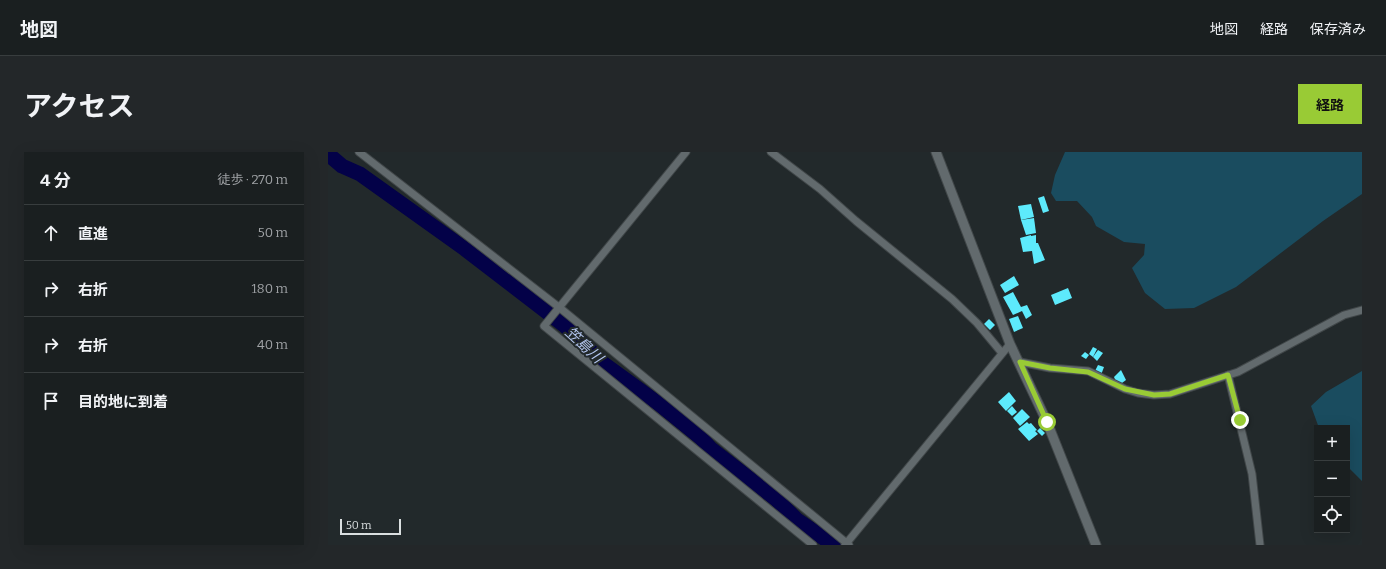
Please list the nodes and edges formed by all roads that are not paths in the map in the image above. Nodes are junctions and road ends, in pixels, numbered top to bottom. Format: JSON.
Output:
{"nodes":[{"id":1,"x":359,"y":152,"type":"edge"},
{"id":2,"x":686,"y":152,"type":"edge"},
{"id":3,"x":771,"y":152,"type":"edge"},
{"id":4,"x":936,"y":152,"type":"edge"},
{"id":5,"x":560,"y":308,"type":"junction"},
{"id":6,"x":1362,"y":310,"type":"edge"},
{"id":7,"x":1010,"y":344,"type":"junction"},
{"id":8,"x":1002,"y":353,"type":"junction"},
{"id":9,"x":1020,"y":362,"type":"junction"},
{"id":10,"x":1228,"y":375,"type":"junction"},
{"id":11,"x":847,"y":544,"type":"edge"},
{"id":12,"x":813,"y":545,"type":"edge"},
{"id":13,"x":1096,"y":545,"type":"edge"},
{"id":14,"x":1260,"y":545,"type":"edge"}],
"edges":[{"from":1,"to":5,"type":"street"},
{"from":2,"to":5,"type":"street"},
{"from":3,"to":8,"type":"street"},
{"from":4,"to":7,"type":"street"},
{"from":5,"to":11,"type":"street"},
{"from":5,"to":12,"type":"street"},
{"from":6,"to":10,"type":"street"},
{"from":7,"to":8,"type":"street"},
{"from":7,"to":9,"type":"street"},
{"from":8,"to":11,"type":"street"},
{"from":9,"to":10,"type":"street"},
{"from":9,"to":13,"type":"street"},
{"from":10,"to":14,"type":"street"}]}
